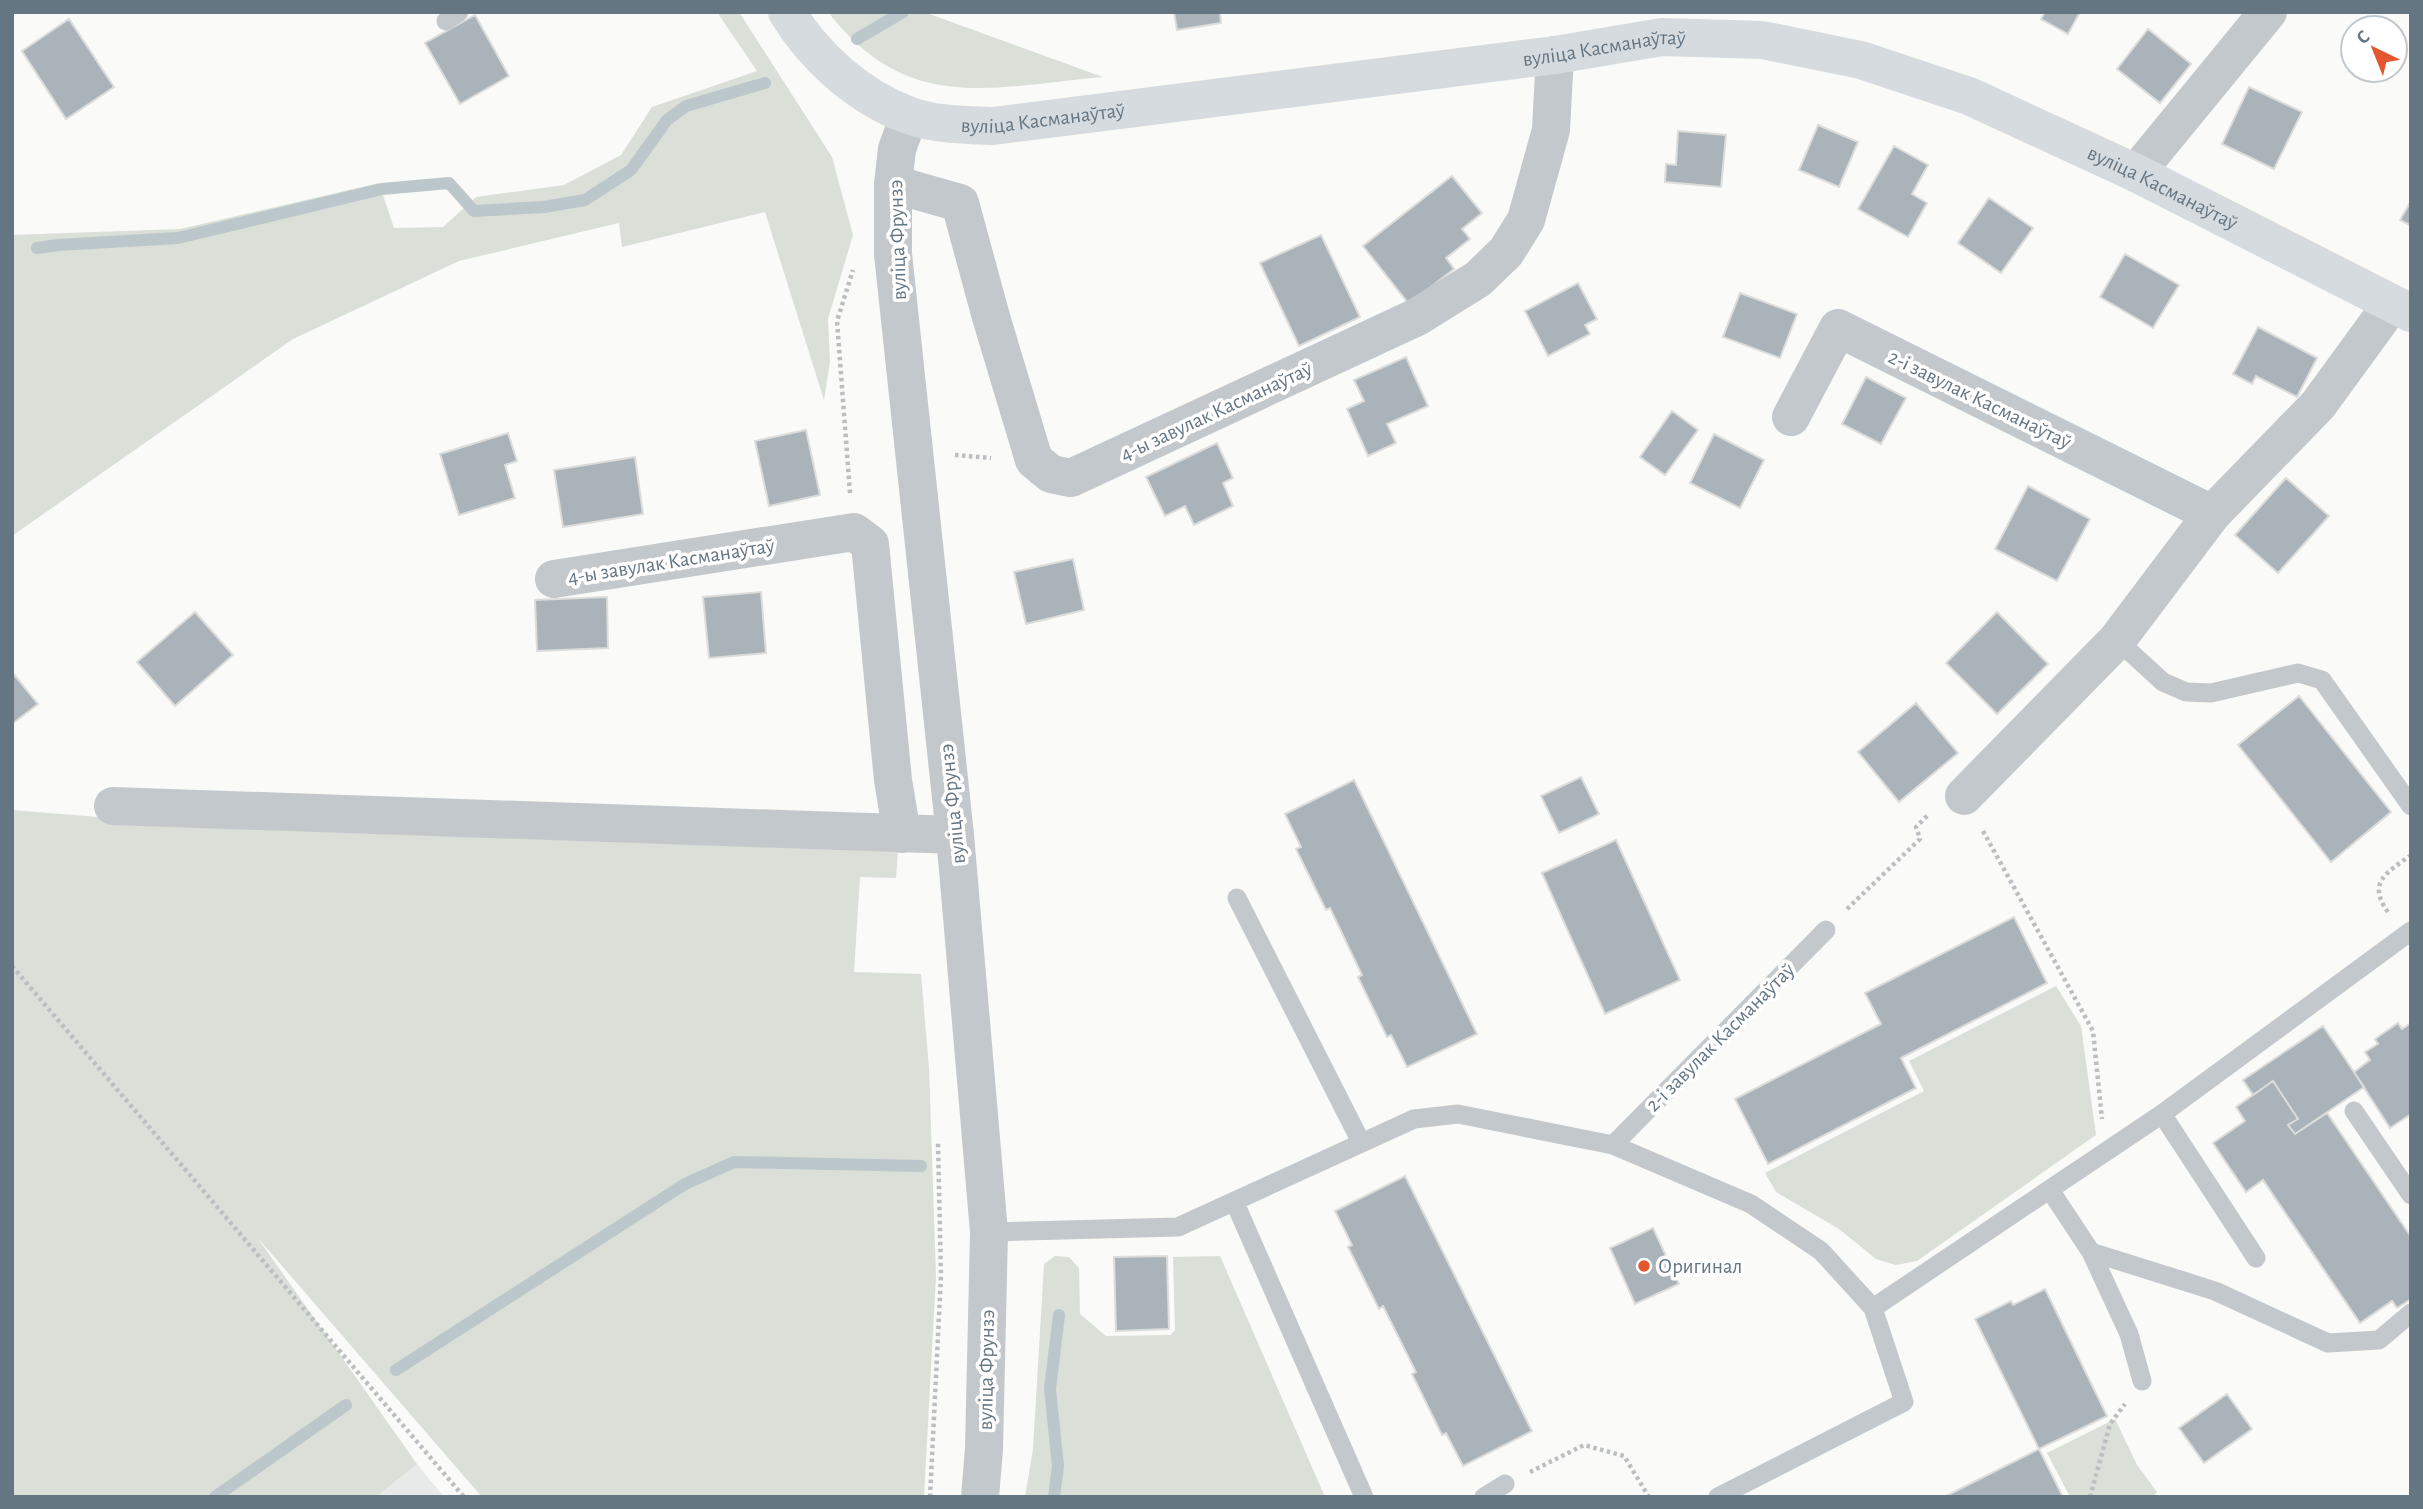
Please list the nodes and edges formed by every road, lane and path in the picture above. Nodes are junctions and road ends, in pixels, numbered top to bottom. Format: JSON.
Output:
{"nodes":[{"id":1,"x":787,"y":12,"type":"edge"},
{"id":2,"x":2268,"y":12,"type":"edge"},
{"id":3,"x":1555,"y":55,"type":"junction"},
{"id":4,"x":909,"y":116,"type":"junction"},
{"id":5,"x":2136,"y":173,"type":"junction"},
{"id":6,"x":893,"y":184,"type":"junction"},
{"id":7,"x":855,"y":263,"type":"dead end"},
{"id":8,"x":2401,"y":309,"type":"edge"},
{"id":9,"x":1791,"y":417,"type":"dead end"},
{"id":10,"x":966,"y":456,"type":"dead end"},
{"id":11,"x":999,"y":458,"type":"dead end"},
{"id":12,"x":2212,"y":514,"type":"junction"},
{"id":13,"x":854,"y":532,"type":"junction"},
{"id":14,"x":554,"y":579,"type":"dead end"},
{"id":15,"x":2117,"y":640,"type":"junction"},
{"id":16,"x":1964,"y":796,"type":"joint"},
{"id":17,"x":113,"y":806,"type":"dead end"},
{"id":18,"x":2411,"y":806,"type":"edge"},
{"id":19,"x":902,"y":834,"type":"junction"},
{"id":20,"x":955,"y":835,"type":"junction"},
{"id":21,"x":1920,"y":839,"type":"dead end"},
{"id":22,"x":2411,"y":855,"type":"edge"},
{"id":23,"x":1237,"y":898,"type":"dead end"},
{"id":24,"x":2383,"y":905,"type":"dead end"},
{"id":25,"x":1826,"y":930,"type":"joint"},
{"id":26,"x":2411,"y":931,"type":"edge"},
{"id":27,"x":12,"y":966,"type":"edge"},
{"id":28,"x":2354,"y":1111,"type":"dead end"},
{"id":29,"x":2162,"y":1114,"type":"junction"},
{"id":30,"x":938,"y":1137,"type":"dead end"},
{"id":31,"x":1361,"y":1142,"type":"junction"},
{"id":32,"x":1613,"y":1145,"type":"junction"},
{"id":33,"x":2106,"y":1151,"type":"junction"},
{"id":34,"x":2049,"y":1189,"type":"junction"},
{"id":35,"x":2411,"y":1195,"type":"edge"},
{"id":36,"x":1235,"y":1203,"type":"junction"},
{"id":37,"x":989,"y":1232,"type":"junction"},
{"id":38,"x":2091,"y":1252,"type":"junction"},
{"id":39,"x":2256,"y":1258,"type":"dead end"},
{"id":40,"x":1873,"y":1308,"type":"junction"},
{"id":41,"x":2411,"y":1313,"type":"edge"},
{"id":42,"x":2142,"y":1381,"type":"joint"},
{"id":43,"x":1504,"y":1483,"type":"joint"},
{"id":44,"x":464,"y":1497,"type":"edge"},
{"id":45,"x":930,"y":1497,"type":"edge"},
{"id":46,"x":980,"y":1497,"type":"edge"},
{"id":47,"x":1364,"y":1497,"type":"edge"},
{"id":48,"x":1484,"y":1497,"type":"edge"},
{"id":49,"x":1649,"y":1497,"type":"edge"},
{"id":50,"x":1718,"y":1497,"type":"edge"},
{"id":51,"x":2090,"y":1497,"type":"edge"}],
"edges":[{"from":1,"to":4,"type":"main road","name":"вуліца Касманаўтаў"},
{"from":2,"to":5,"type":"street"},
{"from":3,"to":4,"type":"main road","name":"вуліца Касманаўтаў"},
{"from":3,"to":5,"type":"main road","name":"вуліца Касманаўтаў"},
{"from":3,"to":6,"type":"street","name":"4-ы завулак Касманаўтаў"},
{"from":4,"to":6,"type":"street","name":"вуліца Фрунзэ"},
{"from":5,"to":8,"type":"main road","name":"вуліца Касманаўтаў"},
{"from":6,"to":20,"type":"street","name":"вуліца Фрунзэ"},
{"from":7,"to":13,"type":"path"},
{"from":8,"to":12,"type":"street"},
{"from":9,"to":12,"type":"street","name":"2-і завулак Касманаўтаў"},
{"from":10,"to":11,"type":"path"},
{"from":12,"to":15,"type":"street"},
{"from":13,"to":14,"type":"street","name":"4-ы завулак Касманаўтаў"},
{"from":13,"to":19,"type":"street"},
{"from":15,"to":16,"type":"street"},
{"from":15,"to":18,"type":"lane"},
{"from":16,"to":33,"type":"path"},
{"from":17,"to":19,"type":"street"},
{"from":19,"to":20,"type":"street"},
{"from":20,"to":37,"type":"street","name":"вуліца Фрунзэ"},
{"from":21,"to":25,"type":"path"},
{"from":22,"to":24,"type":"path"},
{"from":23,"to":31,"type":"lane"},
{"from":25,"to":32,"type":"lane","name":"2-і завулак Касманаўтаў"},
{"from":26,"to":29,"type":"lane"},
{"from":27,"to":44,"type":"path"},
{"from":28,"to":35,"type":"lane"},
{"from":29,"to":33,"type":"lane"},
{"from":29,"to":39,"type":"lane"},
{"from":30,"to":45,"type":"path"},
{"from":31,"to":32,"type":"lane"},
{"from":31,"to":36,"type":"lane"},
{"from":32,"to":40,"type":"lane"},
{"from":33,"to":34,"type":"lane"},
{"from":34,"to":38,"type":"lane"},
{"from":34,"to":40,"type":"lane"},
{"from":36,"to":37,"type":"lane"},
{"from":36,"to":47,"type":"lane"},
{"from":37,"to":46,"type":"street","name":"вуліца Фрунзэ"},
{"from":38,"to":41,"type":"lane"},
{"from":38,"to":42,"type":"lane"},
{"from":40,"to":50,"type":"lane"},
{"from":42,"to":51,"type":"path"},
{"from":43,"to":48,"type":"lane"},
{"from":43,"to":49,"type":"path"}]}
